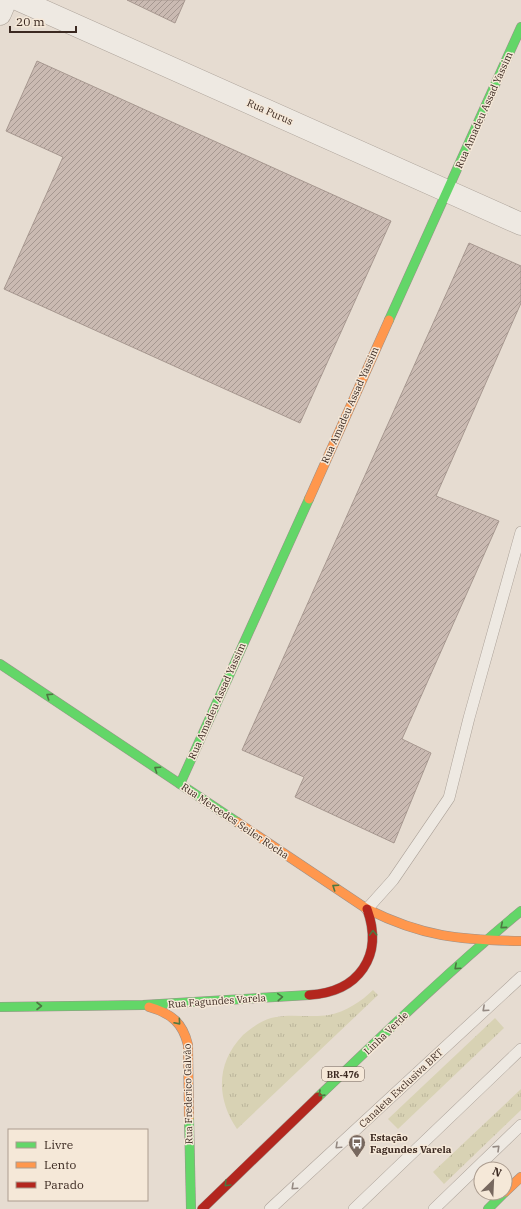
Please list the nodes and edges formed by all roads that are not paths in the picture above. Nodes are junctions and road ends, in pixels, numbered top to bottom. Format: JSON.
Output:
{"nodes":[{"id":1,"x":6,"y":0,"type":"edge"},
{"id":2,"x":19,"y":0,"type":"edge"},
{"id":3,"x":0,"y":14,"type":"edge"},
{"id":4,"x":521,"y":27,"type":"edge"},
{"id":5,"x":447,"y":191,"type":"junction"},
{"id":6,"x":521,"y":224,"type":"edge"},
{"id":7,"x":521,"y":532,"type":"edge"},
{"id":8,"x":0,"y":664,"type":"edge"},
{"id":9,"x":180,"y":784,"type":"junction"},
{"id":10,"x":367,"y":909,"type":"junction"},
{"id":11,"x":521,"y":911,"type":"edge"},
{"id":12,"x":486,"y":940,"type":"junction"},
{"id":13,"x":521,"y":941,"type":"edge"},
{"id":14,"x":519,"y":980,"type":"edge"},
{"id":15,"x":144,"y":1006,"type":"junction"},
{"id":16,"x":0,"y":1007,"type":"edge"},
{"id":17,"x":521,"y":1049,"type":"edge"},
{"id":18,"x":521,"y":1125,"type":"edge"},
{"id":19,"x":521,"y":1177,"type":"edge"},
{"id":20,"x":513,"y":1185,"type":"edge"},
{"id":21,"x":496,"y":1201,"type":"edge"},
{"id":22,"x":191,"y":1209,"type":"edge"},
{"id":23,"x":202,"y":1209,"type":"edge"},
{"id":24,"x":270,"y":1209,"type":"edge"},
{"id":25,"x":354,"y":1209,"type":"edge"},
{"id":26,"x":434,"y":1209,"type":"edge"},
{"id":27,"x":488,"y":1209,"type":"edge"}],
"edges":[{"from":1,"to":3,"type":"street"},
{"from":2,"to":5,"type":"street","name":"Rua Purus"},
{"from":4,"to":5,"type":"main road","name":"Rua Amadeu Assad Yassim"},
{"from":5,"to":6,"type":"street","name":"Rua Purus"},
{"from":5,"to":9,"type":"main road","name":"Rua Amadeu Assad Yassim"},
{"from":7,"to":10,"type":"lane"},
{"from":9,"to":8,"type":"main road","name":"Rua Mercedes Seiler Rocha","one_way":true},
{"from":10,"to":9,"type":"main road","name":"Rua Mercedes Seiler Rocha","one_way":true},
{"from":10,"to":12,"type":"main road","name":"Rua Mercedes Seiler Rocha"},
{"from":15,"to":10,"type":"main road","name":"Rua Fagundes Varela","one_way":true},
{"from":11,"to":12,"type":"main road","name":"Linha Verde","number":"BR-476","one_way":true},
{"from":12,"to":13,"type":"main road","name":"Rua Mercedes Seiler Rocha"},
{"from":12,"to":23,"type":"main road","name":"Linha Verde","number":"BR-476","one_way":true},
{"from":14,"to":24,"type":"lane","name":"Canaleta Exclusiva BRT","one_way":true},
{"from":16,"to":15,"type":"main road","name":"Rua Fagundes Varela","one_way":true},
{"from":15,"to":22,"type":"main road","name":"Rua Frederico Galvão","one_way":true},
{"from":17,"to":25,"type":"lane"},
{"from":26,"to":18,"type":"lane","one_way":true},
{"from":19,"to":20,"type":"main road"},
{"from":21,"to":27,"type":"main road"}]}
